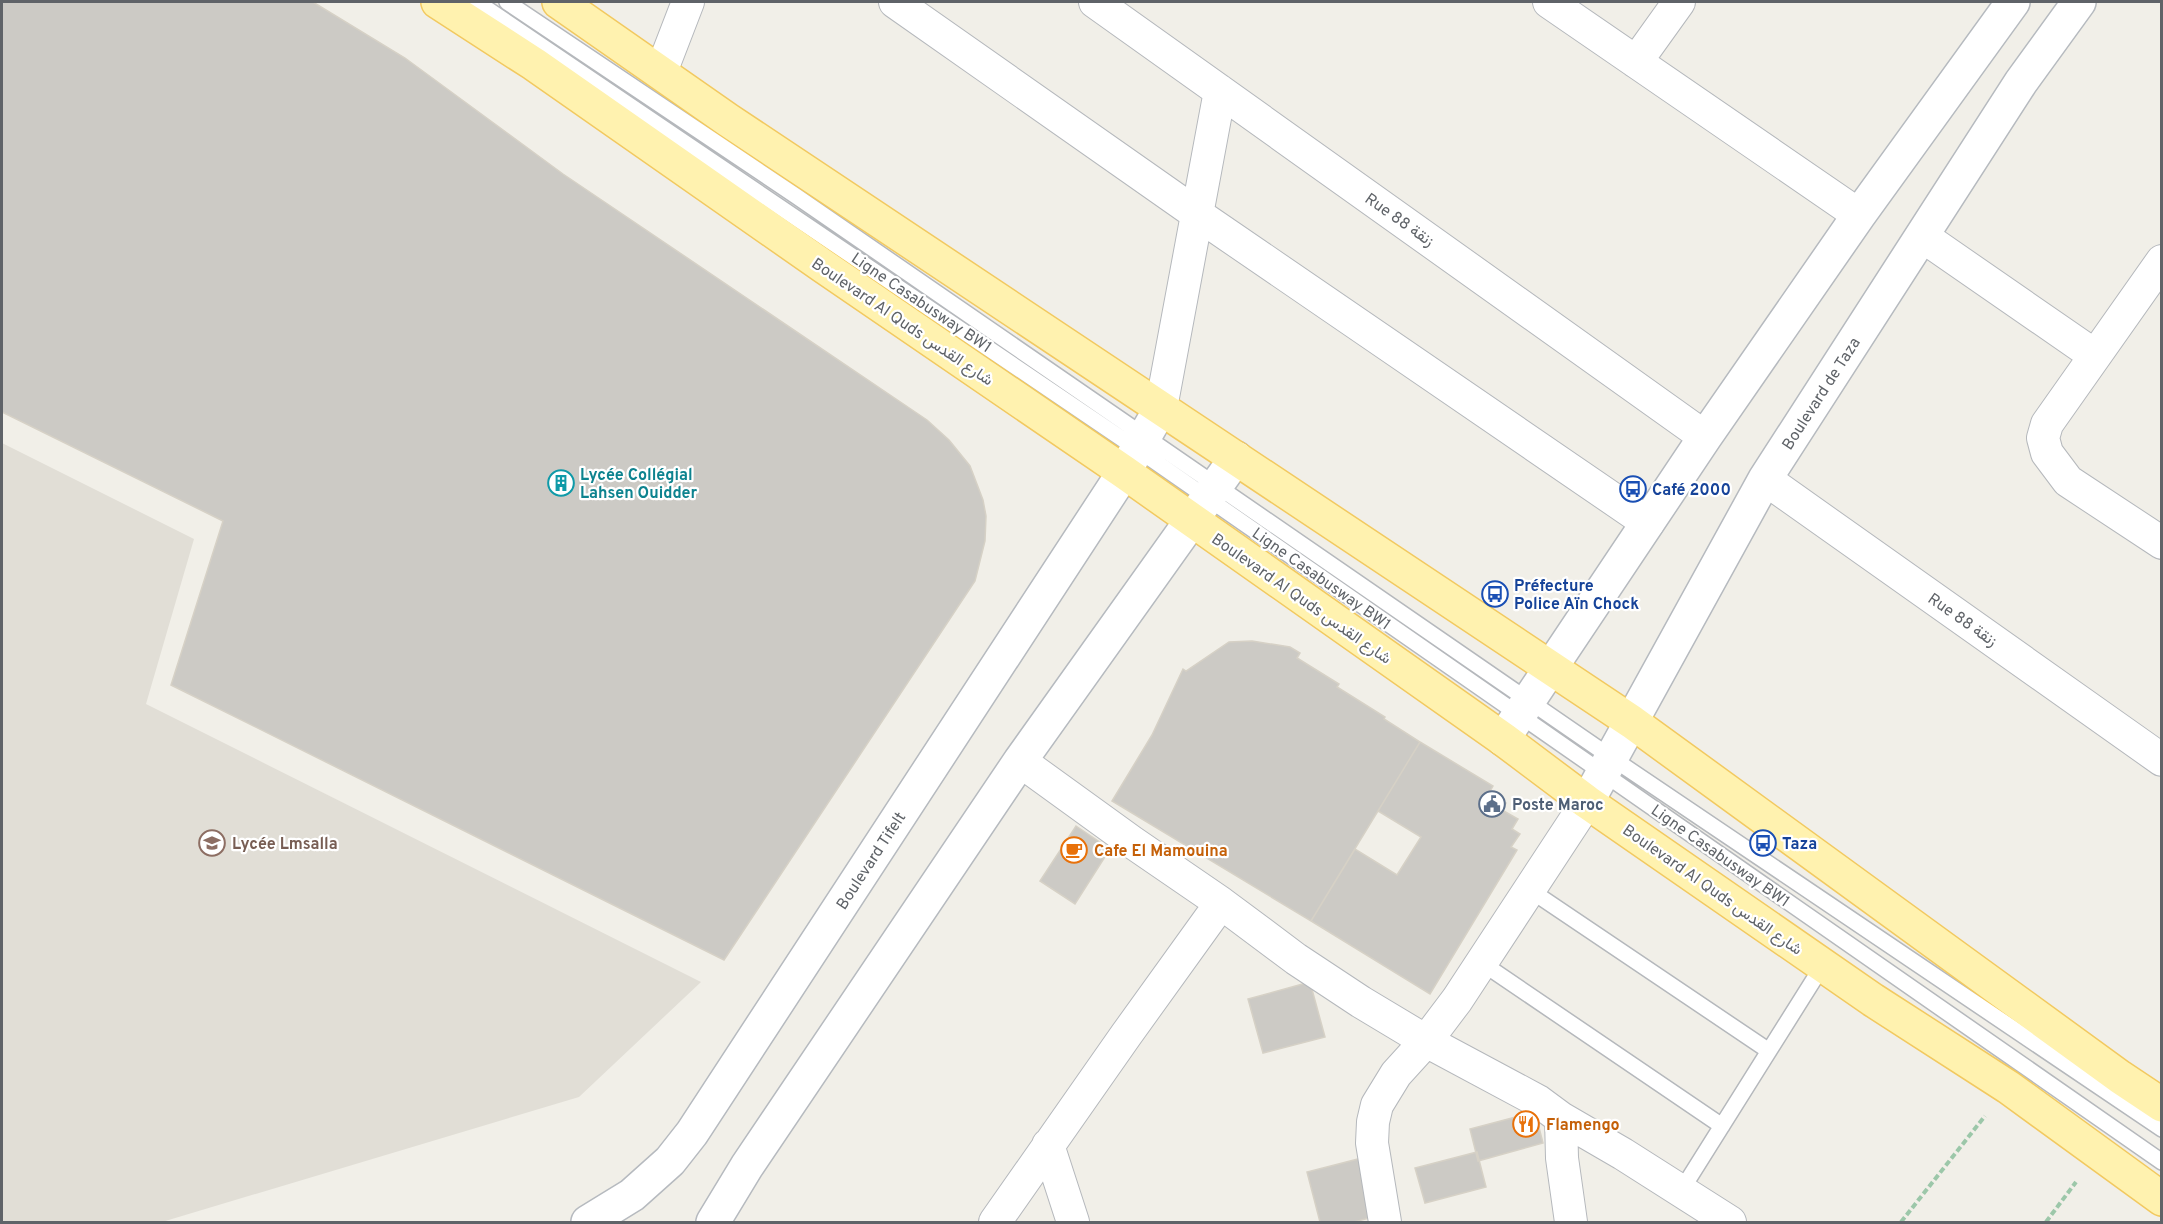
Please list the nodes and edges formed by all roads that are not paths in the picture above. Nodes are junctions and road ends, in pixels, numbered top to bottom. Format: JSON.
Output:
{"nodes":[{"id":1,"x":438,"y":2,"type":"edge"},
{"id":2,"x":477,"y":2,"type":"edge"},
{"id":3,"x":507,"y":2,"type":"edge"},
{"id":4,"x":559,"y":2,"type":"edge"},
{"id":5,"x":688,"y":2,"type":"edge"},
{"id":6,"x":895,"y":2,"type":"edge"},
{"id":7,"x":1095,"y":2,"type":"edge"},
{"id":8,"x":1549,"y":2,"type":"edge"},
{"id":9,"x":1679,"y":2,"type":"edge"},
{"id":10,"x":2013,"y":2,"type":"edge"},
{"id":11,"x":2079,"y":2,"type":"edge"},
{"id":12,"x":1636,"y":62,"type":"junction"},
{"id":13,"x":661,"y":72,"type":"junction"},
{"id":14,"x":1220,"y":91,"type":"junction"},
{"id":15,"x":1197,"y":214,"type":"junction"},
{"id":16,"x":1859,"y":215,"type":"junction"},
{"id":17,"x":1922,"y":236,"type":"junction"},
{"id":18,"x":2162,"y":261,"type":"edge"},
{"id":19,"x":2094,"y":355,"type":"junction"},
{"id":20,"x":1161,"y":408,"type":"junction"},
{"id":21,"x":1704,"y":437,"type":"junction"},
{"id":22,"x":1136,"y":452,"type":"junction"},
{"id":23,"x":1236,"y":458,"type":"junction"},
{"id":24,"x":1765,"y":479,"type":"junction"},
{"id":25,"x":1205,"y":501,"type":"junction"},
{"id":26,"x":1648,"y":523,"type":"junction"},
{"id":27,"x":2162,"y":543,"type":"edge"},
{"id":28,"x":1550,"y":666,"type":"junction"},
{"id":29,"x":1516,"y":718,"type":"junction"},
{"id":30,"x":1632,"y":722,"type":"junction"},
{"id":31,"x":2162,"y":760,"type":"edge"},
{"id":32,"x":1020,"y":761,"type":"junction"},
{"id":33,"x":1607,"y":766,"type":"junction"},
{"id":34,"x":1587,"y":802,"type":"junction"},
{"id":35,"x":1530,"y":890,"type":"junction"},
{"id":36,"x":1221,"y":903,"type":"junction"},
{"id":37,"x":1482,"y":963,"type":"junction"},
{"id":38,"x":1823,"y":965,"type":"junction"},
{"id":39,"x":1426,"y":1041,"type":"junction"},
{"id":40,"x":1769,"y":1051,"type":"junction"},
{"id":41,"x":2162,"y":1105,"type":"edge"},
{"id":42,"x":1561,"y":1118,"type":"junction"},
{"id":43,"x":1722,"y":1126,"type":"junction"},
{"id":44,"x":2162,"y":1129,"type":"edge"},
{"id":45,"x":1048,"y":1145,"type":"junction"},
{"id":46,"x":2162,"y":1162,"type":"edge"},
{"id":47,"x":1681,"y":1191,"type":"junction"},
{"id":48,"x":2162,"y":1199,"type":"edge"},
{"id":49,"x":588,"y":1222,"type":"edge"},
{"id":50,"x":596,"y":1222,"type":"edge"},
{"id":51,"x":606,"y":1222,"type":"edge"},
{"id":52,"x":713,"y":1222,"type":"edge"},
{"id":53,"x":995,"y":1222,"type":"edge"},
{"id":54,"x":1073,"y":1222,"type":"edge"},
{"id":55,"x":1385,"y":1222,"type":"edge"},
{"id":56,"x":1571,"y":1222,"type":"edge"},
{"id":57,"x":1730,"y":1222,"type":"edge"}],
"edges":[{"from":1,"to":22,"type":"main road","name":"Boulevard Al Quds شارع القدس"},
{"from":2,"to":22,"type":"lane","name":"Ligne Casabusway BW1"},
{"from":3,"to":22,"type":"lane","name":"Ligne Casabusway BW1"},
{"from":4,"to":13,"type":"main road"},
{"from":5,"to":13,"type":"street"},
{"from":6,"to":15,"type":"street"},
{"from":7,"to":14,"type":"street","name":"Rue 88 زنقة"},
{"from":8,"to":12,"type":"street"},
{"from":9,"to":12,"type":"street"},
{"from":10,"to":16,"type":"street"},
{"from":11,"to":17,"type":"street","name":"Boulevard de Taza"},
{"from":12,"to":16,"type":"street"},
{"from":13,"to":20,"type":"main road"},
{"from":14,"to":15,"type":"street"},
{"from":14,"to":21,"type":"street","name":"Rue 88 زنقة"},
{"from":15,"to":20,"type":"street"},
{"from":15,"to":26,"type":"street"},
{"from":16,"to":21,"type":"street"},
{"from":17,"to":19,"type":"street"},
{"from":17,"to":24,"type":"street","name":"Boulevard de Taza"},
{"from":18,"to":19,"type":"street"},
{"from":19,"to":27,"type":"street"},
{"from":20,"to":22,"type":"street","name":"Boulevard Tifelt"},
{"from":20,"to":23,"type":"main road"},
{"from":21,"to":26,"type":"street"},
{"from":22,"to":25,"type":"main road","name":"Boulevard Al Quds شارع القدس"},
{"from":22,"to":25,"type":"lane","name":"Ligne Casabusway BW1"},
{"from":22,"to":49,"type":"street","name":"Boulevard Tifelt"},
{"from":23,"to":25,"type":"street"},
{"from":23,"to":28,"type":"main road"},
{"from":24,"to":30,"type":"street","name":"Boulevard de Taza"},
{"from":24,"to":31,"type":"street","name":"Rue 88 زنقة"},
{"from":25,"to":29,"type":"main road","name":"Boulevard Al Quds شارع القدس"},
{"from":25,"to":29,"type":"lane","name":"Ligne Casabusway BW1"},
{"from":25,"to":32,"type":"street"},
{"from":26,"to":28,"type":"street"},
{"from":28,"to":29,"type":"street"},
{"from":28,"to":30,"type":"main road"},
{"from":29,"to":33,"type":"lane","name":"Ligne Casabusway BW1"},
{"from":29,"to":34,"type":"main road","name":"Boulevard Al Quds شارع القدس"},
{"from":30,"to":33,"type":"street","name":"Boulevard de Taza"},
{"from":30,"to":41,"type":"main road"},
{"from":32,"to":36,"type":"street"},
{"from":32,"to":52,"type":"street"},
{"from":33,"to":34,"type":"street","name":"Boulevard de Taza"},
{"from":33,"to":44,"type":"lane","name":"Ligne Casabusway BW1"},
{"from":33,"to":46,"type":"lane","name":"Ligne Casabusway BW1"},
{"from":34,"to":35,"type":"street"},
{"from":34,"to":38,"type":"main road","name":"Boulevard Al Quds شارع القدس"},
{"from":35,"to":37,"type":"street"},
{"from":35,"to":40,"type":"lane"},
{"from":36,"to":39,"type":"street"},
{"from":36,"to":45,"type":"street"},
{"from":37,"to":39,"type":"street"},
{"from":37,"to":43,"type":"lane"},
{"from":38,"to":40,"type":"lane"},
{"from":38,"to":48,"type":"main road","name":"Boulevard Al Quds شارع القدس"},
{"from":39,"to":42,"type":"street"},
{"from":39,"to":55,"type":"street"},
{"from":40,"to":43,"type":"lane"},
{"from":42,"to":47,"type":"street"},
{"from":42,"to":56,"type":"street"},
{"from":43,"to":47,"type":"lane"},
{"from":45,"to":53,"type":"street"},
{"from":45,"to":54,"type":"street"},
{"from":47,"to":57,"type":"street"},
{"from":50,"to":51,"type":"street"}]}
